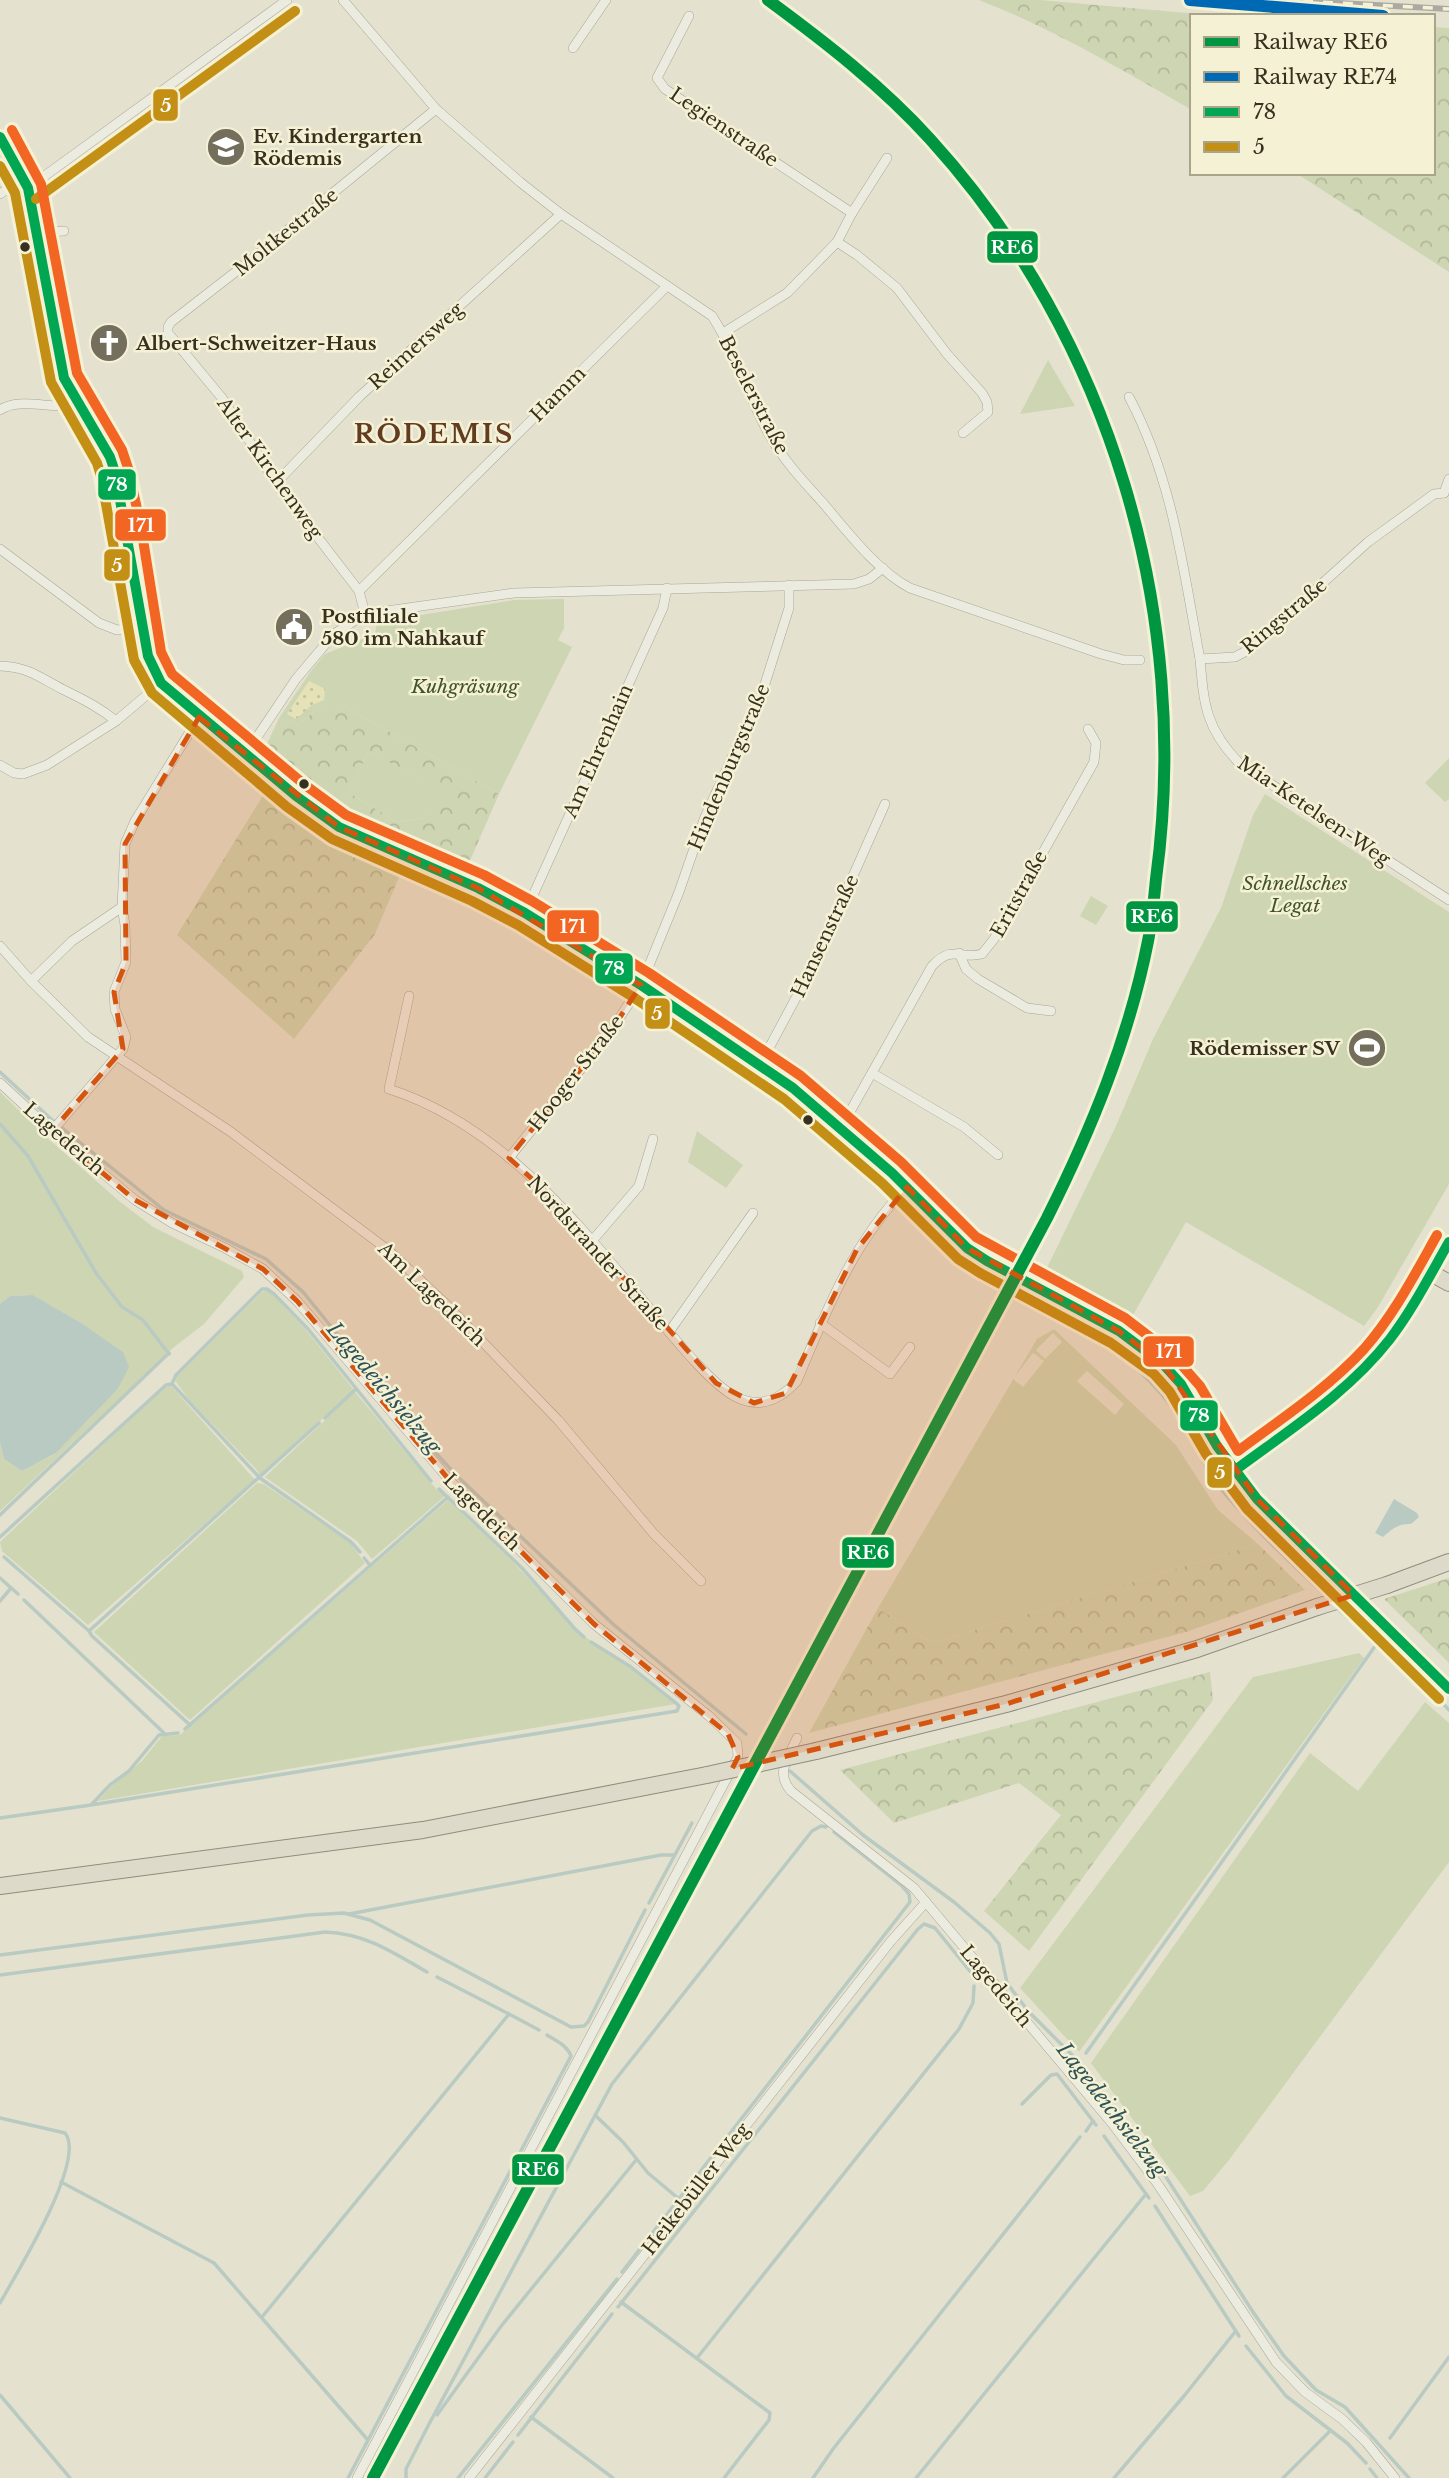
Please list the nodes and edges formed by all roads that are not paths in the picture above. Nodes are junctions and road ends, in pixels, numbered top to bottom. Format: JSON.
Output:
{"nodes":[{"id":1,"x":287,"y":0,"type":"edge"},
{"id":2,"x":343,"y":0,"type":"edge"},
{"id":3,"x":606,"y":0,"type":"edge"},
{"id":4,"x":689,"y":16,"type":"dead end"},
{"id":5,"x":573,"y":48,"type":"dead end"},
{"id":6,"x":436,"y":109,"type":"junction"},
{"id":7,"x":0,"y":137,"type":"edge"},
{"id":8,"x":887,"y":158,"type":"dead end"},
{"id":9,"x":24,"y":177,"type":"junction"},
{"id":10,"x":28,"y":188,"type":"junction"},
{"id":11,"x":0,"y":194,"type":"edge"},
{"id":12,"x":852,"y":213,"type":"junction"},
{"id":13,"x":561,"y":214,"type":"junction"},
{"id":14,"x":64,"y":231,"type":"dead end"},
{"id":15,"x":36,"y":233,"type":"junction"},
{"id":16,"x":837,"y":242,"type":"junction"},
{"id":17,"x":667,"y":286,"type":"junction"},
{"id":18,"x":168,"y":327,"type":"joint"},
{"id":19,"x":723,"y":333,"type":"junction"},
{"id":20,"x":1129,"y":397,"type":"dead end"},
{"id":21,"x":77,"y":404,"type":"junction"},
{"id":22,"x":2,"y":406,"type":"edge"},
{"id":23,"x":963,"y":433,"type":"dead end"},
{"id":24,"x":1449,"y":479,"type":"edge"},
{"id":25,"x":276,"y":482,"type":"junction"},
{"id":26,"x":1446,"y":495,"type":"edge"},
{"id":27,"x":0,"y":549,"type":"edge"},
{"id":28,"x":883,"y":568,"type":"junction"},
{"id":29,"x":789,"y":585,"type":"junction"},
{"id":30,"x":667,"y":588,"type":"junction"},
{"id":31,"x":359,"y":591,"type":"junction"},
{"id":32,"x":365,"y":614,"type":"junction"},
{"id":33,"x":142,"y":628,"type":"junction"},
{"id":34,"x":1200,"y":659,"type":"junction"},
{"id":35,"x":1140,"y":660,"type":"dead end"},
{"id":36,"x":0,"y":666,"type":"edge"},
{"id":37,"x":161,"y":683,"type":"junction"},
{"id":38,"x":199,"y":717,"type":"junction"},
{"id":39,"x":116,"y":721,"type":"junction"},
{"id":40,"x":1088,"y":729,"type":"dead end"},
{"id":41,"x":246,"y":755,"type":"junction"},
{"id":42,"x":0,"y":765,"type":"edge"},
{"id":43,"x":884,"y":804,"type":"dead end"},
{"id":44,"x":1449,"y":900,"type":"edge"},
{"id":45,"x":122,"y":907,"type":"junction"},
{"id":46,"x":525,"y":913,"type":"junction"},
{"id":47,"x":0,"y":946,"type":"edge"},
{"id":48,"x":959,"y":953,"type":"junction"},
{"id":49,"x":31,"y":981,"type":"junction"},
{"id":50,"x":641,"y":985,"type":"junction"},
{"id":51,"x":409,"y":996,"type":"dead end"},
{"id":52,"x":1051,"y":1011,"type":"dead end"},
{"id":53,"x":117,"y":1058,"type":"junction"},
{"id":54,"x":760,"y":1065,"type":"junction"},
{"id":55,"x":872,"y":1073,"type":"junction"},
{"id":56,"x":0,"y":1083,"type":"edge"},
{"id":57,"x":838,"y":1126,"type":"junction"},
{"id":58,"x":52,"y":1131,"type":"junction"},
{"id":59,"x":653,"y":1139,"type":"dead end"},
{"id":60,"x":998,"y":1155,"type":"dead end"},
{"id":61,"x":509,"y":1158,"type":"junction"},
{"id":62,"x":907,"y":1187,"type":"junction"},
{"id":63,"x":753,"y":1213,"type":"dead end"},
{"id":64,"x":592,"y":1241,"type":"junction"},
{"id":65,"x":1449,"y":1242,"type":"edge"},
{"id":66,"x":1431,"y":1273,"type":"junction"},
{"id":67,"x":1449,"y":1283,"type":"edge"},
{"id":68,"x":820,"y":1323,"type":"junction"},
{"id":69,"x":669,"y":1332,"type":"junction"},
{"id":70,"x":910,"y":1347,"type":"dead end"},
{"id":71,"x":1234,"y":1471,"type":"junction"},
{"id":72,"x":1449,"y":1562,"type":"edge"},
{"id":73,"x":701,"y":1581,"type":"dead end"},
{"id":74,"x":1449,"y":1689,"type":"edge"},
{"id":75,"x":797,"y":1738,"type":"dead end"},
{"id":76,"x":0,"y":1886,"type":"edge"},
{"id":77,"x":926,"y":1902,"type":"junction"},
{"id":78,"x":357,"y":2478,"type":"edge"},
{"id":79,"x":469,"y":2478,"type":"edge"},
{"id":80,"x":1395,"y":2478,"type":"edge"}],
"edges":[{"from":1,"to":10,"type":"street"},
{"from":2,"to":6,"type":"street","name":"Beselerstraße"},
{"from":3,"to":5,"type":"street"},
{"from":4,"to":12,"type":"street","name":"Legienstraße"},
{"from":6,"to":13,"type":"street","name":"Beselerstraße"},
{"from":6,"to":18,"type":"street","name":"Moltkestraße"},
{"from":7,"to":9,"type":"street"},
{"from":8,"to":12,"type":"street"},
{"from":9,"to":10,"type":"street"},
{"from":9,"to":11,"type":"street"},
{"from":10,"to":15,"type":"street"},
{"from":12,"to":16,"type":"street"},
{"from":13,"to":17,"type":"street","name":"Beselerstraße"},
{"from":13,"to":25,"type":"street","name":"Reimersweg"},
{"from":14,"to":15,"type":"street"},
{"from":15,"to":21,"type":"street"},
{"from":16,"to":19,"type":"street"},
{"from":16,"to":23,"type":"street"},
{"from":17,"to":19,"type":"street","name":"Beselerstraße"},
{"from":17,"to":31,"type":"street","name":"Hamm"},
{"from":18,"to":25,"type":"street","name":"Alter Kirchenweg"},
{"from":19,"to":28,"type":"street","name":"Beselerstraße"},
{"from":20,"to":34,"type":"street"},
{"from":21,"to":22,"type":"street"},
{"from":21,"to":33,"type":"street"},
{"from":24,"to":26,"type":"street"},
{"from":25,"to":31,"type":"street","name":"Alter Kirchenweg"},
{"from":26,"to":34,"type":"street","name":"Ringstraße"},
{"from":27,"to":33,"type":"street"},
{"from":28,"to":29,"type":"street"},
{"from":28,"to":35,"type":"street","name":"Beselerstraße"},
{"from":29,"to":30,"type":"street"},
{"from":29,"to":50,"type":"street","name":"Hindenburgstraße"},
{"from":30,"to":32,"type":"street"},
{"from":30,"to":46,"type":"street","name":"Am Ehrenhain"},
{"from":31,"to":32,"type":"street","name":"Alter Kirchenweg"},
{"from":32,"to":41,"type":"street"},
{"from":33,"to":37,"type":"street"},
{"from":34,"to":44,"type":"street","name":"Mia-Ketelsen-Weg"},
{"from":36,"to":39,"type":"street"},
{"from":37,"to":38,"type":"street"},
{"from":37,"to":39,"type":"street"},
{"from":38,"to":41,"type":"street"},
{"from":38,"to":45,"type":"street"},
{"from":39,"to":42,"type":"street"},
{"from":40,"to":48,"type":"street","name":"Eritstraße"},
{"from":41,"to":46,"type":"street"},
{"from":43,"to":54,"type":"street","name":"Hansenstraße"},
{"from":45,"to":49,"type":"street"},
{"from":45,"to":53,"type":"street"},
{"from":46,"to":50,"type":"street"},
{"from":47,"to":49,"type":"street","name":"Am Lagedeich"},
{"from":48,"to":52,"type":"street"},
{"from":48,"to":55,"type":"street","name":"Eritstraße"},
{"from":49,"to":53,"type":"street","name":"Am Lagedeich"},
{"from":50,"to":54,"type":"street"},
{"from":50,"to":61,"type":"street","name":"Hooger Straße"},
{"from":51,"to":61,"type":"street","name":"Nordstrander Straße"},
{"from":53,"to":58,"type":"street"},
{"from":53,"to":73,"type":"street","name":"Am Lagedeich"},
{"from":54,"to":57,"type":"street"},
{"from":55,"to":57,"type":"street","name":"Eritstraße"},
{"from":55,"to":60,"type":"street"},
{"from":56,"to":58,"type":"street","name":"Lagedeich"},
{"from":57,"to":62,"type":"street"},
{"from":58,"to":78,"type":"street","name":"Lagedeich"},
{"from":59,"to":64,"type":"street"},
{"from":61,"to":64,"type":"street","name":"Nordstrander Straße"},
{"from":62,"to":68,"type":"street"},
{"from":62,"to":71,"type":"street"},
{"from":63,"to":69,"type":"street"},
{"from":64,"to":69,"type":"street","name":"Nordstrander Straße"},
{"from":65,"to":66,"type":"street"},
{"from":66,"to":67,"type":"highway"},
{"from":66,"to":71,"type":"street"},
{"from":68,"to":69,"type":"street","name":"Nordstrander Straße"},
{"from":68,"to":70,"type":"street"},
{"from":71,"to":74,"type":"street"},
{"from":72,"to":76,"type":"highway","bridge":true},
{"from":75,"to":77,"type":"street","name":"Lagedeich"},
{"from":77,"to":79,"type":"street","name":"Heikebüller Weg"},
{"from":77,"to":80,"type":"street","name":"Lagedeich"}]}
